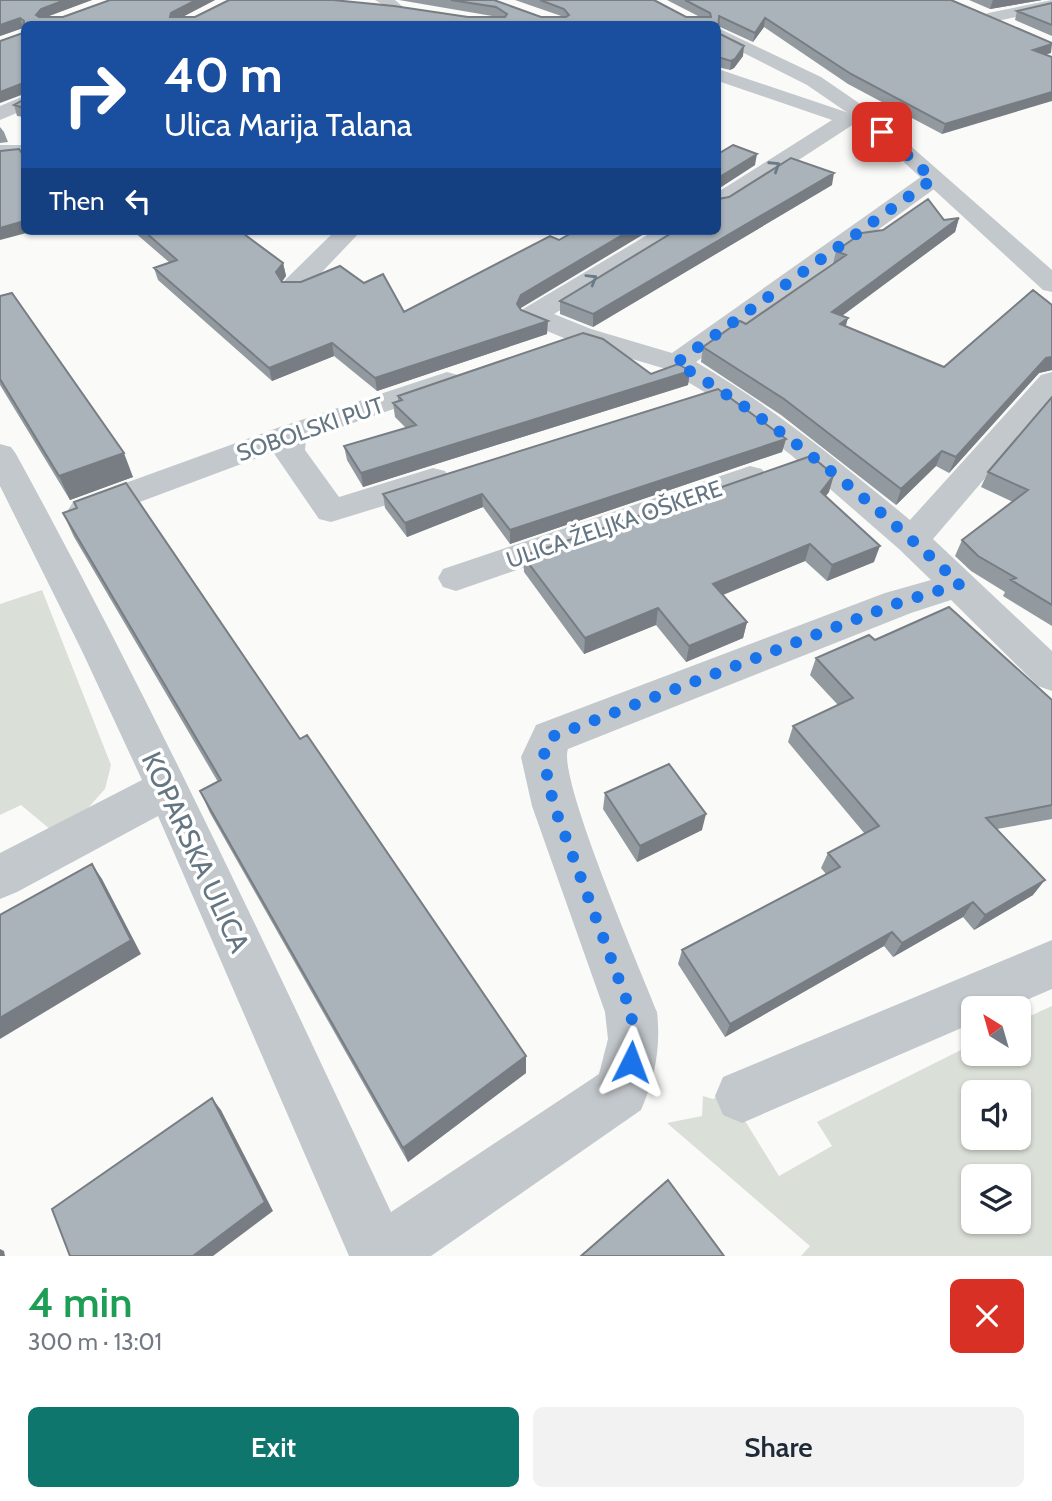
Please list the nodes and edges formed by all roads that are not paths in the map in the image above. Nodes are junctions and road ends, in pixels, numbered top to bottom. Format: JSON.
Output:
{"nodes":[{"id":1,"x":1052,"y":4,"type":"edge"},
{"id":2,"x":968,"y":9,"type":"edge"},
{"id":3,"x":988,"y":18,"type":"junction"},
{"id":4,"x":1010,"y":28,"type":"edge"},
{"id":5,"x":721,"y":34,"type":"edge"},
{"id":6,"x":721,"y":76,"type":"edge"},
{"id":7,"x":21,"y":104,"type":"edge"},
{"id":8,"x":0,"y":114,"type":"edge"},
{"id":9,"x":856,"y":117,"type":"junction"},
{"id":10,"x":21,"y":151,"type":"edge"},
{"id":11,"x":0,"y":152,"type":"edge"},
{"id":12,"x":933,"y":179,"type":"junction"},
{"id":13,"x":721,"y":200,"type":"edge"},
{"id":14,"x":345,"y":235,"type":"edge"},
{"id":15,"x":664,"y":235,"type":"edge"},
{"id":16,"x":1052,"y":284,"type":"edge"},
{"id":17,"x":294,"y":286,"type":"edge"},
{"id":18,"x":581,"y":335,"type":"junction"},
{"id":19,"x":541,"y":349,"type":"edge"},
{"id":20,"x":676,"y":363,"type":"junction"},
{"id":21,"x":475,"y":371,"type":"edge"},
{"id":22,"x":1052,"y":381,"type":"edge"},
{"id":23,"x":719,"y":388,"type":"junction"},
{"id":24,"x":680,"y":401,"type":"edge"},
{"id":25,"x":290,"y":434,"type":"junction"},
{"id":26,"x":0,"y":454,"type":"edge"},
{"id":27,"x":812,"y":456,"type":"junction"},
{"id":28,"x":460,"y":470,"type":"edge"},
{"id":29,"x":40,"y":527,"type":"junction"},
{"id":30,"x":912,"y":540,"type":"junction"},
{"id":31,"x":456,"y":578,"type":"dead end"},
{"id":32,"x":960,"y":584,"type":"junction"},
{"id":33,"x":1052,"y":675,"type":"edge"},
{"id":34,"x":169,"y":788,"type":"junction"},
{"id":35,"x":0,"y":877,"type":"edge"},
{"id":36,"x":1052,"y":964,"type":"edge"},
{"id":37,"x":742,"y":1096,"type":"dead end"},
{"id":38,"x":379,"y":1256,"type":"edge"}],
"edges":[{"from":1,"to":3,"type":"street"},
{"from":2,"to":3,"type":"street"},
{"from":3,"to":4,"type":"street"},
{"from":5,"to":9,"type":"street"},
{"from":6,"to":9,"type":"street"},
{"from":7,"to":8,"type":"street"},
{"from":9,"to":12,"type":"street"},
{"from":13,"to":9,"type":"street","one_way":true},
{"from":10,"to":11,"type":"street"},
{"from":12,"to":16,"type":"street"},
{"from":12,"to":20,"type":"street"},
{"from":14,"to":17,"type":"street"},
{"from":18,"to":15,"type":"street","one_way":true},
{"from":18,"to":19,"type":"street"},
{"from":18,"to":20,"type":"street"},
{"from":20,"to":23,"type":"street"},
{"from":21,"to":25,"type":"street","name":"SOBOLSKI PUT"},
{"from":22,"to":30,"type":"street"},
{"from":23,"to":24,"type":"street"},
{"from":23,"to":27,"type":"street"},
{"from":25,"to":28,"type":"street"},
{"from":25,"to":29,"type":"street","name":"SOBOLSKI PUT"},
{"from":26,"to":29,"type":"street","name":"KOPARSKA ULICA"},
{"from":27,"to":30,"type":"street"},
{"from":27,"to":31,"type":"street","name":"ULICA ŽELJKA OŠKERE"},
{"from":29,"to":34,"type":"street","name":"KOPARSKA ULICA"},
{"from":30,"to":32,"type":"street"},
{"from":32,"to":33,"type":"street"},
{"from":32,"to":38,"type":"street"},
{"from":34,"to":35,"type":"street"},
{"from":34,"to":38,"type":"street","name":"KOPARSKA ULICA"},
{"from":36,"to":37,"type":"street"}]}
